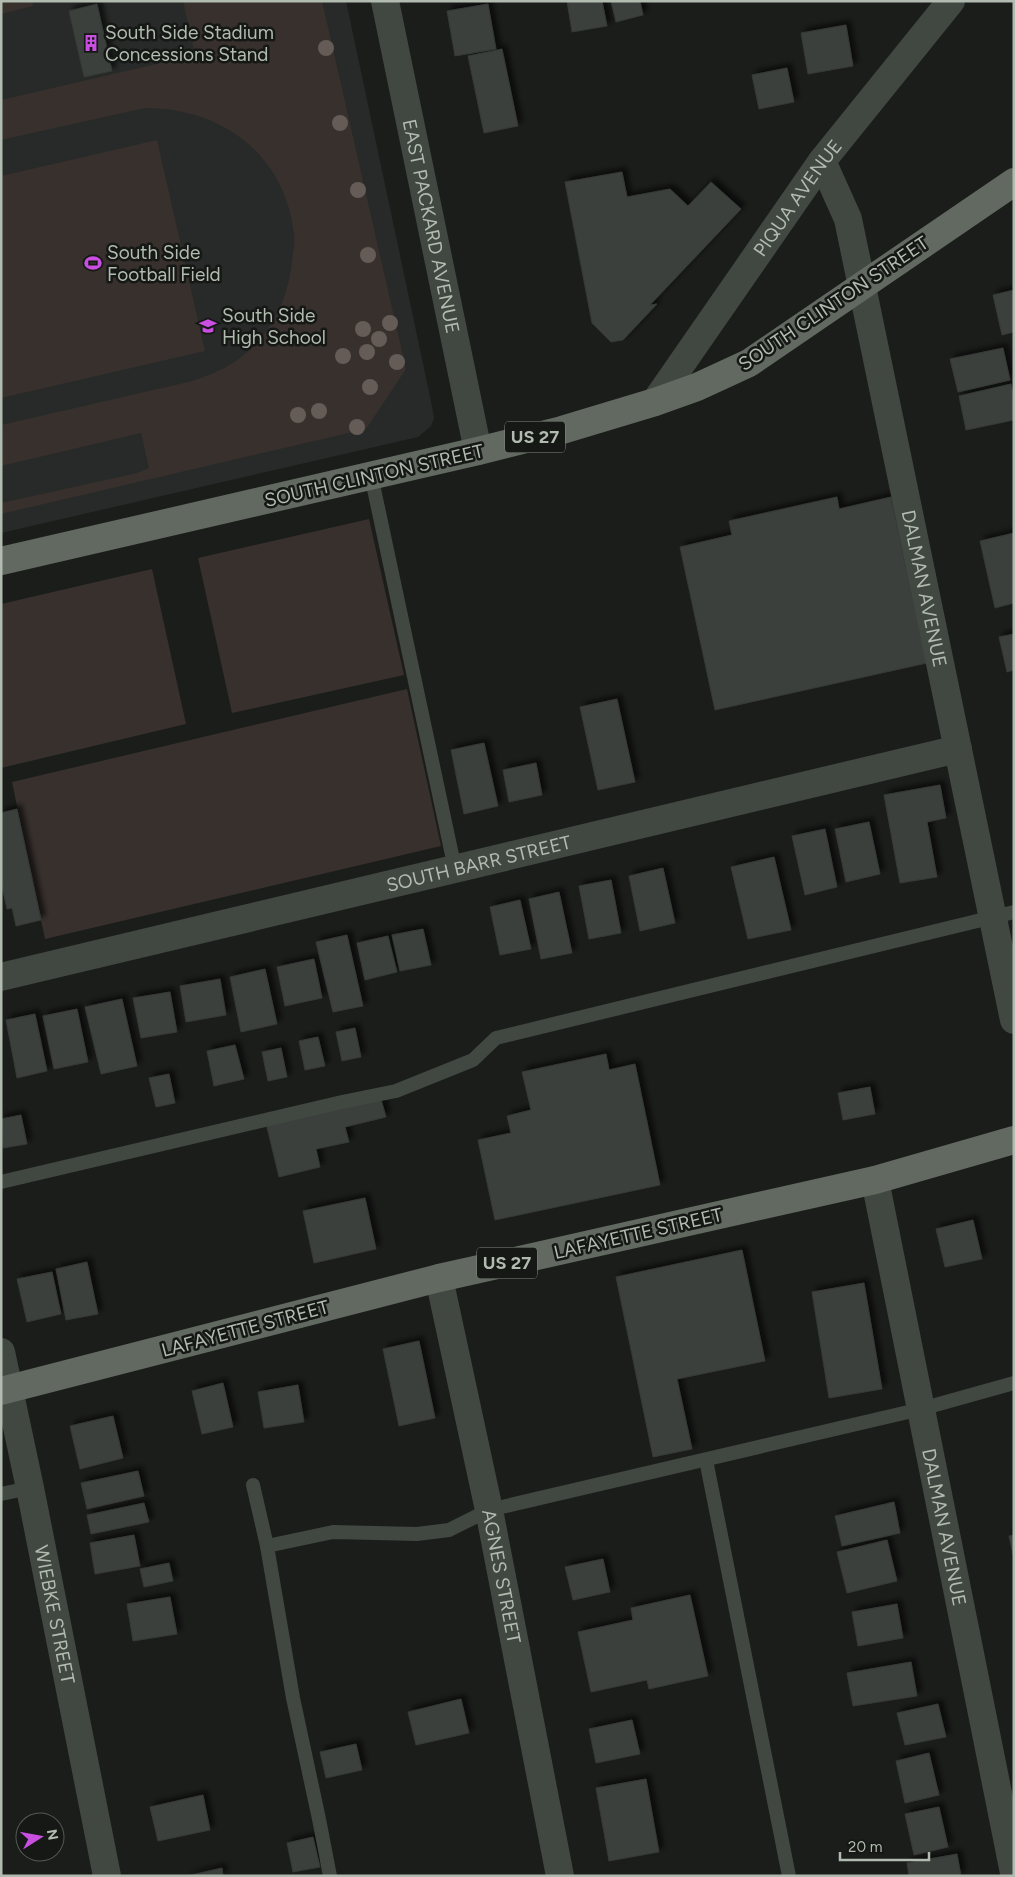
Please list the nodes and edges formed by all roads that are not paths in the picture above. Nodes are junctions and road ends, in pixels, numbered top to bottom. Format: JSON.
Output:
{"nodes":[{"id":1,"x":385,"y":1,"type":"edge"},
{"id":2,"x":951,"y":1,"type":"edge"},
{"id":3,"x":822,"y":161,"type":"junction"},
{"id":4,"x":1014,"y":182,"type":"edge"},
{"id":5,"x":862,"y":286,"type":"junction"},
{"id":6,"x":655,"y":402,"type":"junction"},
{"id":7,"x":478,"y":451,"type":"junction"},
{"id":8,"x":371,"y":476,"type":"junction"},
{"id":9,"x":1,"y":561,"type":"edge"},
{"id":10,"x":958,"y":749,"type":"junction"},
{"id":11,"x":455,"y":869,"type":"junction"},
{"id":12,"x":1003,"y":914,"type":"edge"},
{"id":13,"x":1,"y":977,"type":"edge"},
{"id":14,"x":1014,"y":1020,"type":"edge"},
{"id":15,"x":1014,"y":1140,"type":"edge"},
{"id":16,"x":875,"y":1180,"type":"junction"},
{"id":17,"x":1,"y":1182,"type":"edge"},
{"id":18,"x":439,"y":1278,"type":"junction"},
{"id":19,"x":1,"y":1352,"type":"edge"},
{"id":20,"x":1014,"y":1383,"type":"edge"},
{"id":21,"x":5,"y":1391,"type":"edge"},
{"id":22,"x":921,"y":1409,"type":"junction"},
{"id":23,"x":706,"y":1460,"type":"junction"},
{"id":24,"x":253,"y":1485,"type":"dead end"},
{"id":25,"x":30,"y":1488,"type":"junction"},
{"id":26,"x":1,"y":1494,"type":"edge"},
{"id":27,"x":489,"y":1510,"type":"junction"},
{"id":28,"x":267,"y":1546,"type":"junction"},
{"id":29,"x":1014,"y":1873,"type":"edge"},
{"id":30,"x":107,"y":1876,"type":"edge"},
{"id":31,"x":330,"y":1876,"type":"edge"},
{"id":32,"x":560,"y":1876,"type":"edge"},
{"id":33,"x":789,"y":1876,"type":"edge"}],
"edges":[{"from":1,"to":7,"type":"street","name":"EAST PACKARD AVENUE"},
{"from":2,"to":3,"type":"street","name":"PIQUA AVENUE"},
{"from":3,"to":5,"type":"street","name":"DALMAN AVENUE"},
{"from":3,"to":6,"type":"street","name":"PIQUA AVENUE"},
{"from":4,"to":5,"type":"highway","name":"SOUTH CLINTON STREET","number":"US 27"},
{"from":5,"to":6,"type":"highway","name":"SOUTH CLINTON STREET","number":"US 27"},
{"from":5,"to":10,"type":"street","name":"DALMAN AVENUE"},
{"from":6,"to":7,"type":"highway","name":"SOUTH CLINTON STREET","number":"US 27"},
{"from":7,"to":8,"type":"highway","name":"SOUTH CLINTON STREET","number":"US 27"},
{"from":8,"to":9,"type":"highway","name":"SOUTH CLINTON STREET","number":"US 27"},
{"from":8,"to":11,"type":"lane"},
{"from":10,"to":11,"type":"street","name":"SOUTH BARR STREET"},
{"from":10,"to":12,"type":"street","name":"DALMAN AVENUE"},
{"from":11,"to":13,"type":"street","name":"SOUTH BARR STREET"},
{"from":12,"to":14,"type":"street","name":"DALMAN AVENUE"},
{"from":12,"to":17,"type":"lane"},
{"from":15,"to":16,"type":"highway","name":"LAFAYETTE STREET","number":"US 27"},
{"from":16,"to":18,"type":"highway","name":"LAFAYETTE STREET","number":"US 27"},
{"from":16,"to":22,"type":"street","name":"DALMAN AVENUE"},
{"from":18,"to":21,"type":"highway","name":"LAFAYETTE STREET","number":"US 27"},
{"from":18,"to":27,"type":"street","name":"AGNES STREET"},
{"from":19,"to":21,"type":"street","name":"WIEBKE STREET"},
{"from":20,"to":22,"type":"lane"},
{"from":21,"to":25,"type":"street","name":"WIEBKE STREET"},
{"from":22,"to":23,"type":"lane"},
{"from":22,"to":29,"type":"street","name":"DALMAN AVENUE"},
{"from":23,"to":27,"type":"lane"},
{"from":23,"to":33,"type":"lane"},
{"from":24,"to":28,"type":"lane"},
{"from":25,"to":26,"type":"lane"},
{"from":25,"to":30,"type":"street","name":"WIEBKE STREET"},
{"from":27,"to":28,"type":"lane"},
{"from":27,"to":32,"type":"street","name":"AGNES STREET"},
{"from":28,"to":31,"type":"lane"}]}
